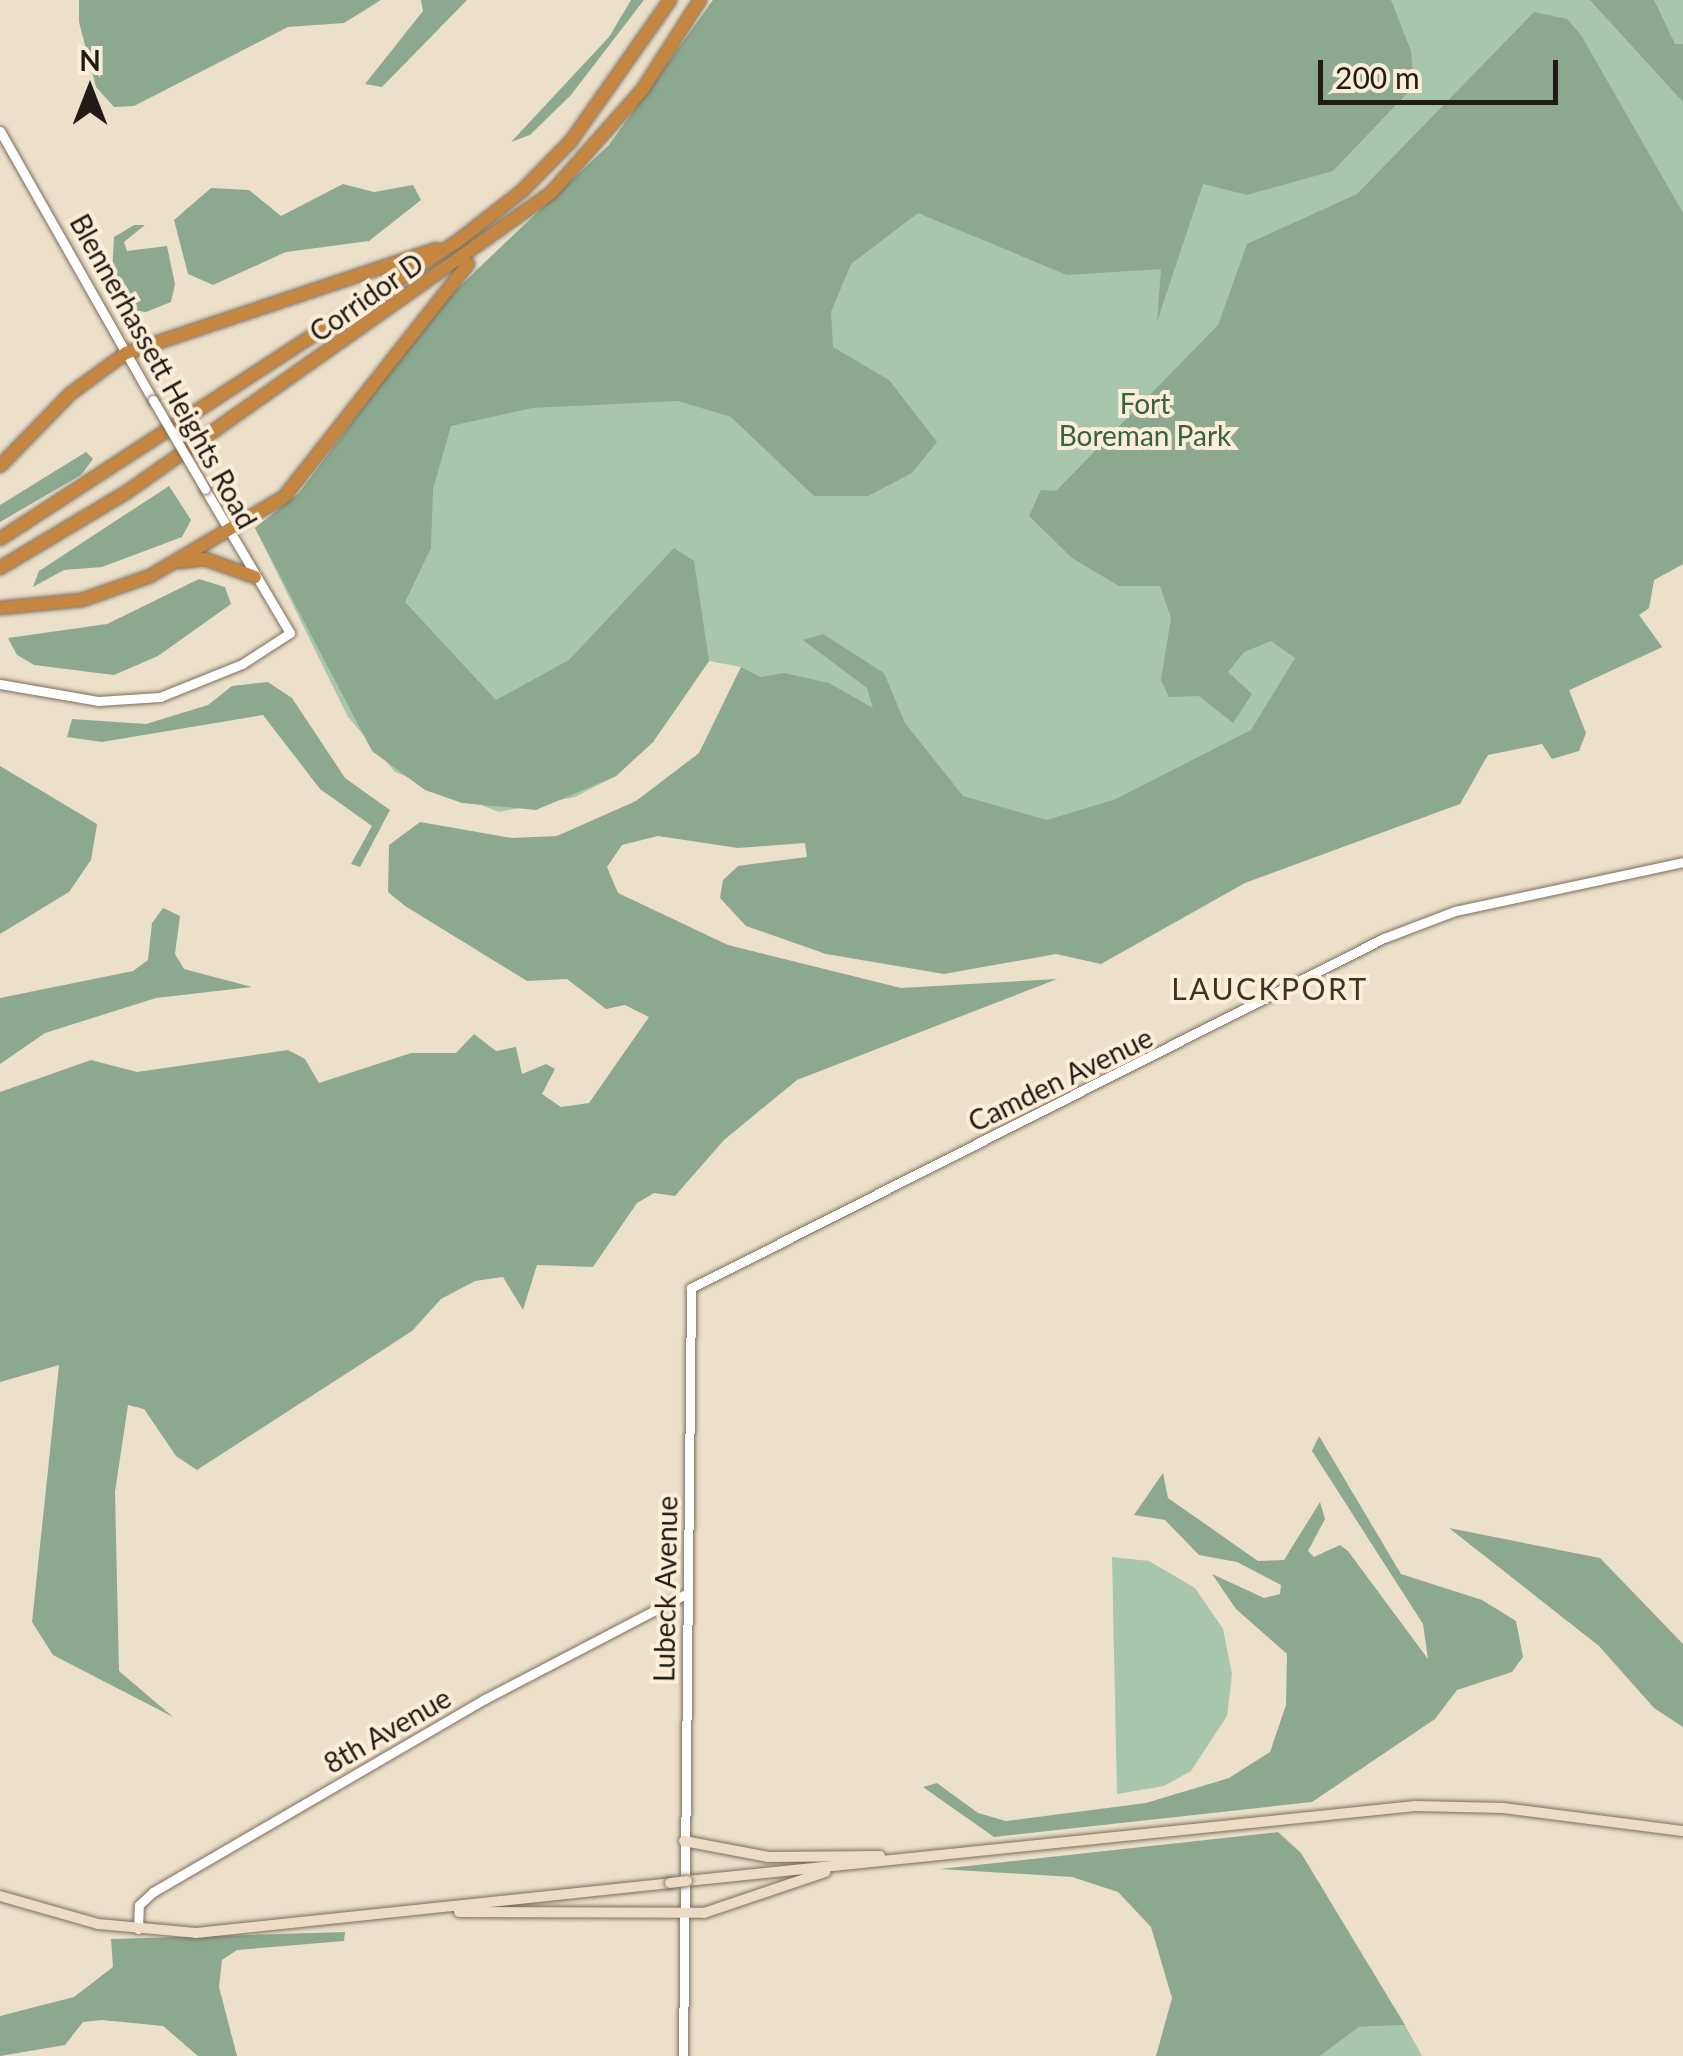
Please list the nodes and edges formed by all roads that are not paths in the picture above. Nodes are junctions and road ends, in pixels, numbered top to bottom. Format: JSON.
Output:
{"nodes":[{"id":1,"x":670,"y":0,"type":"edge"},
{"id":2,"x":700,"y":0,"type":"edge"},
{"id":3,"x":0,"y":131,"type":"edge"},
{"id":4,"x":499,"y":232,"type":"junction"},
{"id":5,"x":458,"y":241,"type":"junction"},
{"id":6,"x":126,"y":354,"type":"junction"},
{"id":7,"x":0,"y":466,"type":"edge"},
{"id":8,"x":226,"y":530,"type":"junction"},
{"id":9,"x":0,"y":539,"type":"edge"},
{"id":10,"x":168,"y":565,"type":"junction"},
{"id":11,"x":0,"y":568,"type":"edge"},
{"id":12,"x":256,"y":577,"type":"junction"},
{"id":13,"x":0,"y":608,"type":"edge"},
{"id":14,"x":0,"y":684,"type":"edge"},
{"id":15,"x":1683,"y":862,"type":"edge"},
{"id":16,"x":691,"y":1288,"type":"joint"},
{"id":17,"x":686,"y":1594,"type":"junction"},
{"id":18,"x":1683,"y":1831,"type":"edge"},
{"id":19,"x":684,"y":1841,"type":"junction"},
{"id":20,"x":896,"y":1859,"type":"junction"},
{"id":21,"x":684,"y":1877,"type":"junction"},
{"id":22,"x":0,"y":1896,"type":"edge"},
{"id":23,"x":428,"y":1910,"type":"junction"},
{"id":24,"x":682,"y":1915,"type":"junction"},
{"id":25,"x":138,"y":1930,"type":"junction"},
{"id":26,"x":683,"y":2056,"type":"edge"}],
"edges":[{"from":1,"to":5,"type":"highway","name":"Corridor D"},
{"from":2,"to":4,"type":"highway","name":"Corridor D"},
{"from":3,"to":6,"type":"street","name":"Blennerhassett Heights Road"},
{"from":4,"to":8,"type":"highway"},
{"from":4,"to":11,"type":"highway","name":"Corridor D"},
{"from":5,"to":6,"type":"highway"},
{"from":5,"to":9,"type":"highway","name":"Corridor D"},
{"from":6,"to":7,"type":"highway"},
{"from":6,"to":8,"type":"street","name":"Blennerhassett Heights Road","bridge":true},
{"from":8,"to":10,"type":"highway"},
{"from":8,"to":12,"type":"street","name":"Blennerhassett Heights Road"},
{"from":10,"to":12,"type":"highway"},
{"from":10,"to":13,"type":"highway"},
{"from":12,"to":14,"type":"street","name":"Blennerhassett Heights Road"},
{"from":15,"to":16,"type":"street","name":"Camden Avenue"},
{"from":16,"to":17,"type":"street","name":"Lubeck Avenue"},
{"from":17,"to":19,"type":"street","name":"Lubeck Avenue"},
{"from":17,"to":25,"type":"street","name":"8th Avenue"},
{"from":18,"to":20,"type":"main road"},
{"from":19,"to":20,"type":"main road"},
{"from":19,"to":21,"type":"street","name":"Lubeck Avenue"},
{"from":20,"to":21,"type":"main road"},
{"from":20,"to":24,"type":"main road"},
{"from":21,"to":23,"type":"main road","bridge":true},
{"from":21,"to":24,"type":"street","name":"Lubeck Avenue"},
{"from":22,"to":25,"type":"main road"},
{"from":23,"to":24,"type":"main road"},
{"from":23,"to":25,"type":"main road"},
{"from":24,"to":26,"type":"street","name":"Lubeck Avenue"}]}
